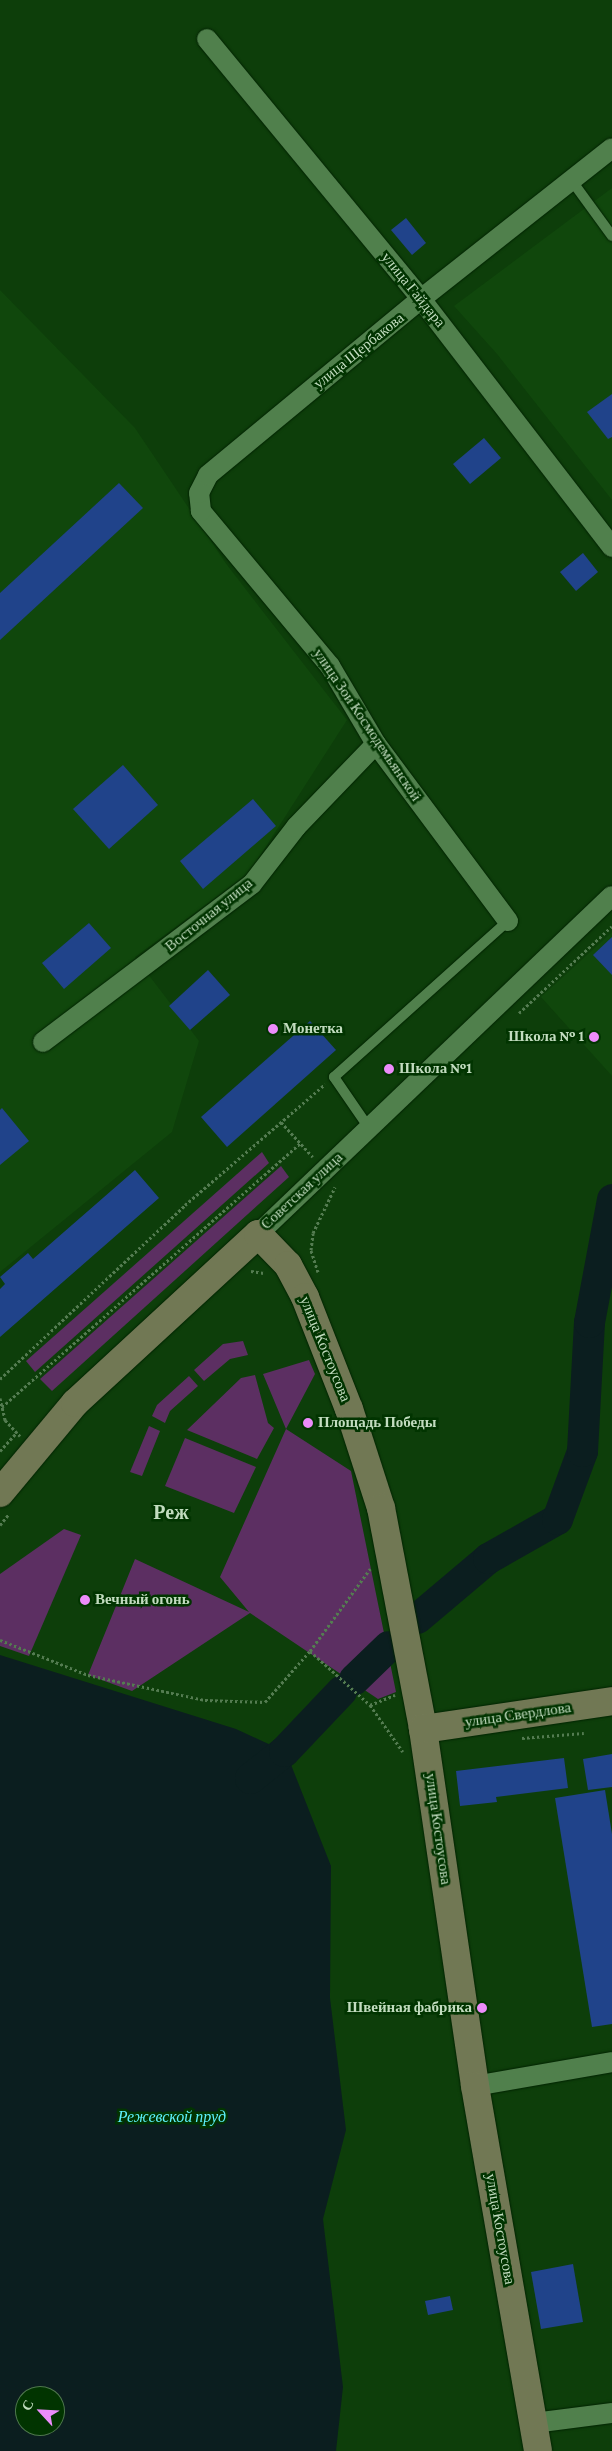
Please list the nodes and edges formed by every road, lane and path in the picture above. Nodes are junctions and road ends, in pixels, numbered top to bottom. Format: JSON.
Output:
{"nodes":[{"id":1,"x":207,"y":39,"type":"dead end"},
{"id":2,"x":612,"y":148,"type":"edge"},
{"id":3,"x":572,"y":180,"type":"junction"},
{"id":4,"x":612,"y":236,"type":"edge"},
{"id":5,"x":421,"y":299,"type":"junction"},
{"id":6,"x":201,"y":511,"type":"joint"},
{"id":7,"x":612,"y":547,"type":"edge"},
{"id":8,"x":376,"y":744,"type":"junction"},
{"id":9,"x":612,"y":896,"type":"edge"},
{"id":10,"x":508,"y":921,"type":"joint"},
{"id":11,"x":612,"y":926,"type":"edge"},
{"id":12,"x":518,"y":1014,"type":"dead end"},
{"id":13,"x":43,"y":1042,"type":"dead end"},
{"id":14,"x":334,"y":1076,"type":"junction"},
{"id":15,"x":281,"y":1122,"type":"junction"},
{"id":16,"x":369,"y":1128,"type":"junction"},
{"id":17,"x":300,"y":1143,"type":"junction"},
{"id":18,"x":325,"y":1170,"type":"junction"},
{"id":19,"x":258,"y":1234,"type":"junction"},
{"id":20,"x":322,"y":1281,"type":"dead end"},
{"id":21,"x":0,"y":1379,"type":"edge"},
{"id":22,"x":0,"y":1398,"type":"edge"},
{"id":23,"x":2,"y":1407,"type":"junction"},
{"id":24,"x":0,"y":1452,"type":"edge"},
{"id":25,"x":0,"y":1493,"type":"edge"},
{"id":26,"x":374,"y":1564,"type":"dead end"},
{"id":27,"x":0,"y":1640,"type":"edge"},
{"id":28,"x":310,"y":1651,"type":"junction"},
{"id":29,"x":612,"y":1701,"type":"edge"},
{"id":30,"x":423,"y":1729,"type":"junction"},
{"id":31,"x":584,"y":1733,"type":"dead end"},
{"id":32,"x":515,"y":1739,"type":"dead end"},
{"id":33,"x":406,"y":1757,"type":"dead end"},
{"id":34,"x":612,"y":2062,"type":"edge"},
{"id":35,"x":475,"y":2086,"type":"junction"},
{"id":36,"x":612,"y":2413,"type":"edge"},
{"id":37,"x":534,"y":2423,"type":"junction"},
{"id":38,"x":538,"y":2451,"type":"edge"}],
"edges":[{"from":1,"to":5,"type":"street","name":"улица Гайдара"},
{"from":2,"to":3,"type":"street","name":"улица Щербакова"},
{"from":3,"to":4,"type":"lane"},
{"from":3,"to":5,"type":"street","name":"улица Щербакова"},
{"from":5,"to":6,"type":"street","name":"улица Щербакова"},
{"from":5,"to":7,"type":"street","name":"улица Гайдара"},
{"from":6,"to":8,"type":"street","name":"улица Зои Космодемьянской"},
{"from":8,"to":10,"type":"street","name":"улица Зои Космодемьянской"},
{"from":8,"to":13,"type":"street","name":"Восточная улица"},
{"from":9,"to":16,"type":"street","name":"Советская улица"},
{"from":10,"to":14,"type":"lane"},
{"from":11,"to":12,"type":"path"},
{"from":14,"to":15,"type":"path"},
{"from":14,"to":16,"type":"lane"},
{"from":15,"to":17,"type":"path"},
{"from":15,"to":21,"type":"path"},
{"from":16,"to":18,"type":"street","name":"Советская улица"},
{"from":17,"to":18,"type":"path"},
{"from":17,"to":23,"type":"path"},
{"from":18,"to":19,"type":"street","name":"Советская улица"},
{"from":18,"to":20,"type":"path"},
{"from":19,"to":25,"type":"main road","name":"Советская улица"},
{"from":19,"to":30,"type":"main road","name":"улица Костоусова"},
{"from":22,"to":23,"type":"path"},
{"from":23,"to":24,"type":"path"},
{"from":26,"to":28,"type":"path"},
{"from":27,"to":28,"type":"path"},
{"from":28,"to":33,"type":"path"},
{"from":29,"to":30,"type":"main road","name":"улица Свердлова"},
{"from":30,"to":35,"type":"main road","name":"улица Костоусова"},
{"from":31,"to":32,"type":"path"},
{"from":34,"to":35,"type":"street"},
{"from":35,"to":37,"type":"main road","name":"улица Костоусова"},
{"from":36,"to":37,"type":"street"},
{"from":37,"to":38,"type":"main road","name":"улица Костоусова"}]}
